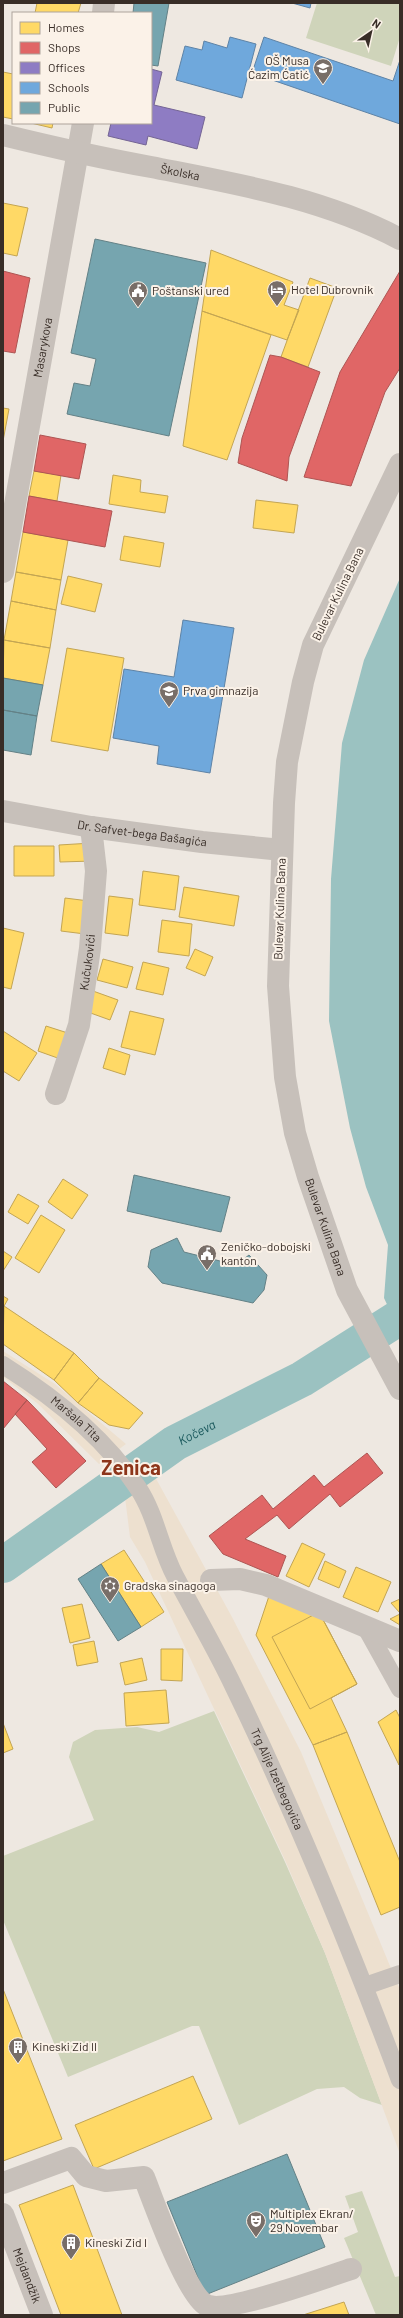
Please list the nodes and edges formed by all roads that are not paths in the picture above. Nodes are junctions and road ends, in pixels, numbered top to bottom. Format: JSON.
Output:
{"nodes":[{"id":1,"x":83,"y":124,"type":"edge"},
{"id":2,"x":3,"y":135,"type":"edge"},
{"id":3,"x":78,"y":153,"type":"junction"},
{"id":4,"x":355,"y":217,"type":"junction"},
{"id":5,"x":400,"y":224,"type":"edge"},
{"id":6,"x":400,"y":239,"type":"edge"},
{"id":7,"x":400,"y":464,"type":"edge"},
{"id":8,"x":3,"y":572,"type":"edge"},
{"id":9,"x":8,"y":815,"type":"edge"},
{"id":10,"x":91,"y":827,"type":"junction"},
{"id":11,"x":282,"y":850,"type":"junction"},
{"id":12,"x":56,"y":1094,"type":"dead end"},
{"id":13,"x":3,"y":1365,"type":"edge"},
{"id":14,"x":400,"y":1389,"type":"edge"},
{"id":15,"x":138,"y":1486,"type":"joint"},
{"id":16,"x":211,"y":1580,"type":"dead end"},
{"id":17,"x":364,"y":1626,"type":"junction"},
{"id":18,"x":400,"y":1642,"type":"edge"},
{"id":19,"x":400,"y":1689,"type":"edge"},
{"id":20,"x":400,"y":1974,"type":"edge"},
{"id":21,"x":365,"y":1986,"type":"junction"},
{"id":22,"x":400,"y":2080,"type":"edge"},
{"id":23,"x":3,"y":2183,"type":"edge"},
{"id":24,"x":3,"y":2214,"type":"edge"},
{"id":25,"x":350,"y":2269,"type":"dead end"},
{"id":26,"x":42,"y":2315,"type":"edge"}],
"edges":[{"from":1,"to":3,"type":"street","name":"Masarykova"},
{"from":2,"to":3,"type":"street","name":"Školska"},
{"from":3,"to":4,"type":"street","name":"Školska"},
{"from":3,"to":8,"type":"street","name":"Masarykova"},
{"from":4,"to":5,"type":"street","name":"Školska"},
{"from":4,"to":6,"type":"street","name":"Školska"},
{"from":7,"to":11,"type":"street","name":"Bulevar Kulina Bana"},
{"from":9,"to":10,"type":"street","name":"Dr. Safvet-bega Bašagića"},
{"from":10,"to":11,"type":"street","name":"Dr. Safvet-bega Bašagića"},
{"from":10,"to":12,"type":"street","name":"Kučukovići"},
{"from":11,"to":14,"type":"street","name":"Bulevar Kulina Bana"},
{"from":13,"to":15,"type":"street","name":"Maršala Tita"},
{"from":15,"to":21,"type":"street","name":"Trg Alije Izetbegovića"},
{"from":16,"to":17,"type":"street"},
{"from":17,"to":18,"type":"street"},
{"from":17,"to":19,"type":"street"},
{"from":20,"to":21,"type":"street"},
{"from":21,"to":22,"type":"street","name":"Trg Alije Izetbegovića"},
{"from":23,"to":25,"type":"street"},
{"from":24,"to":26,"type":"street","name":"Mejdandžik"}]}
